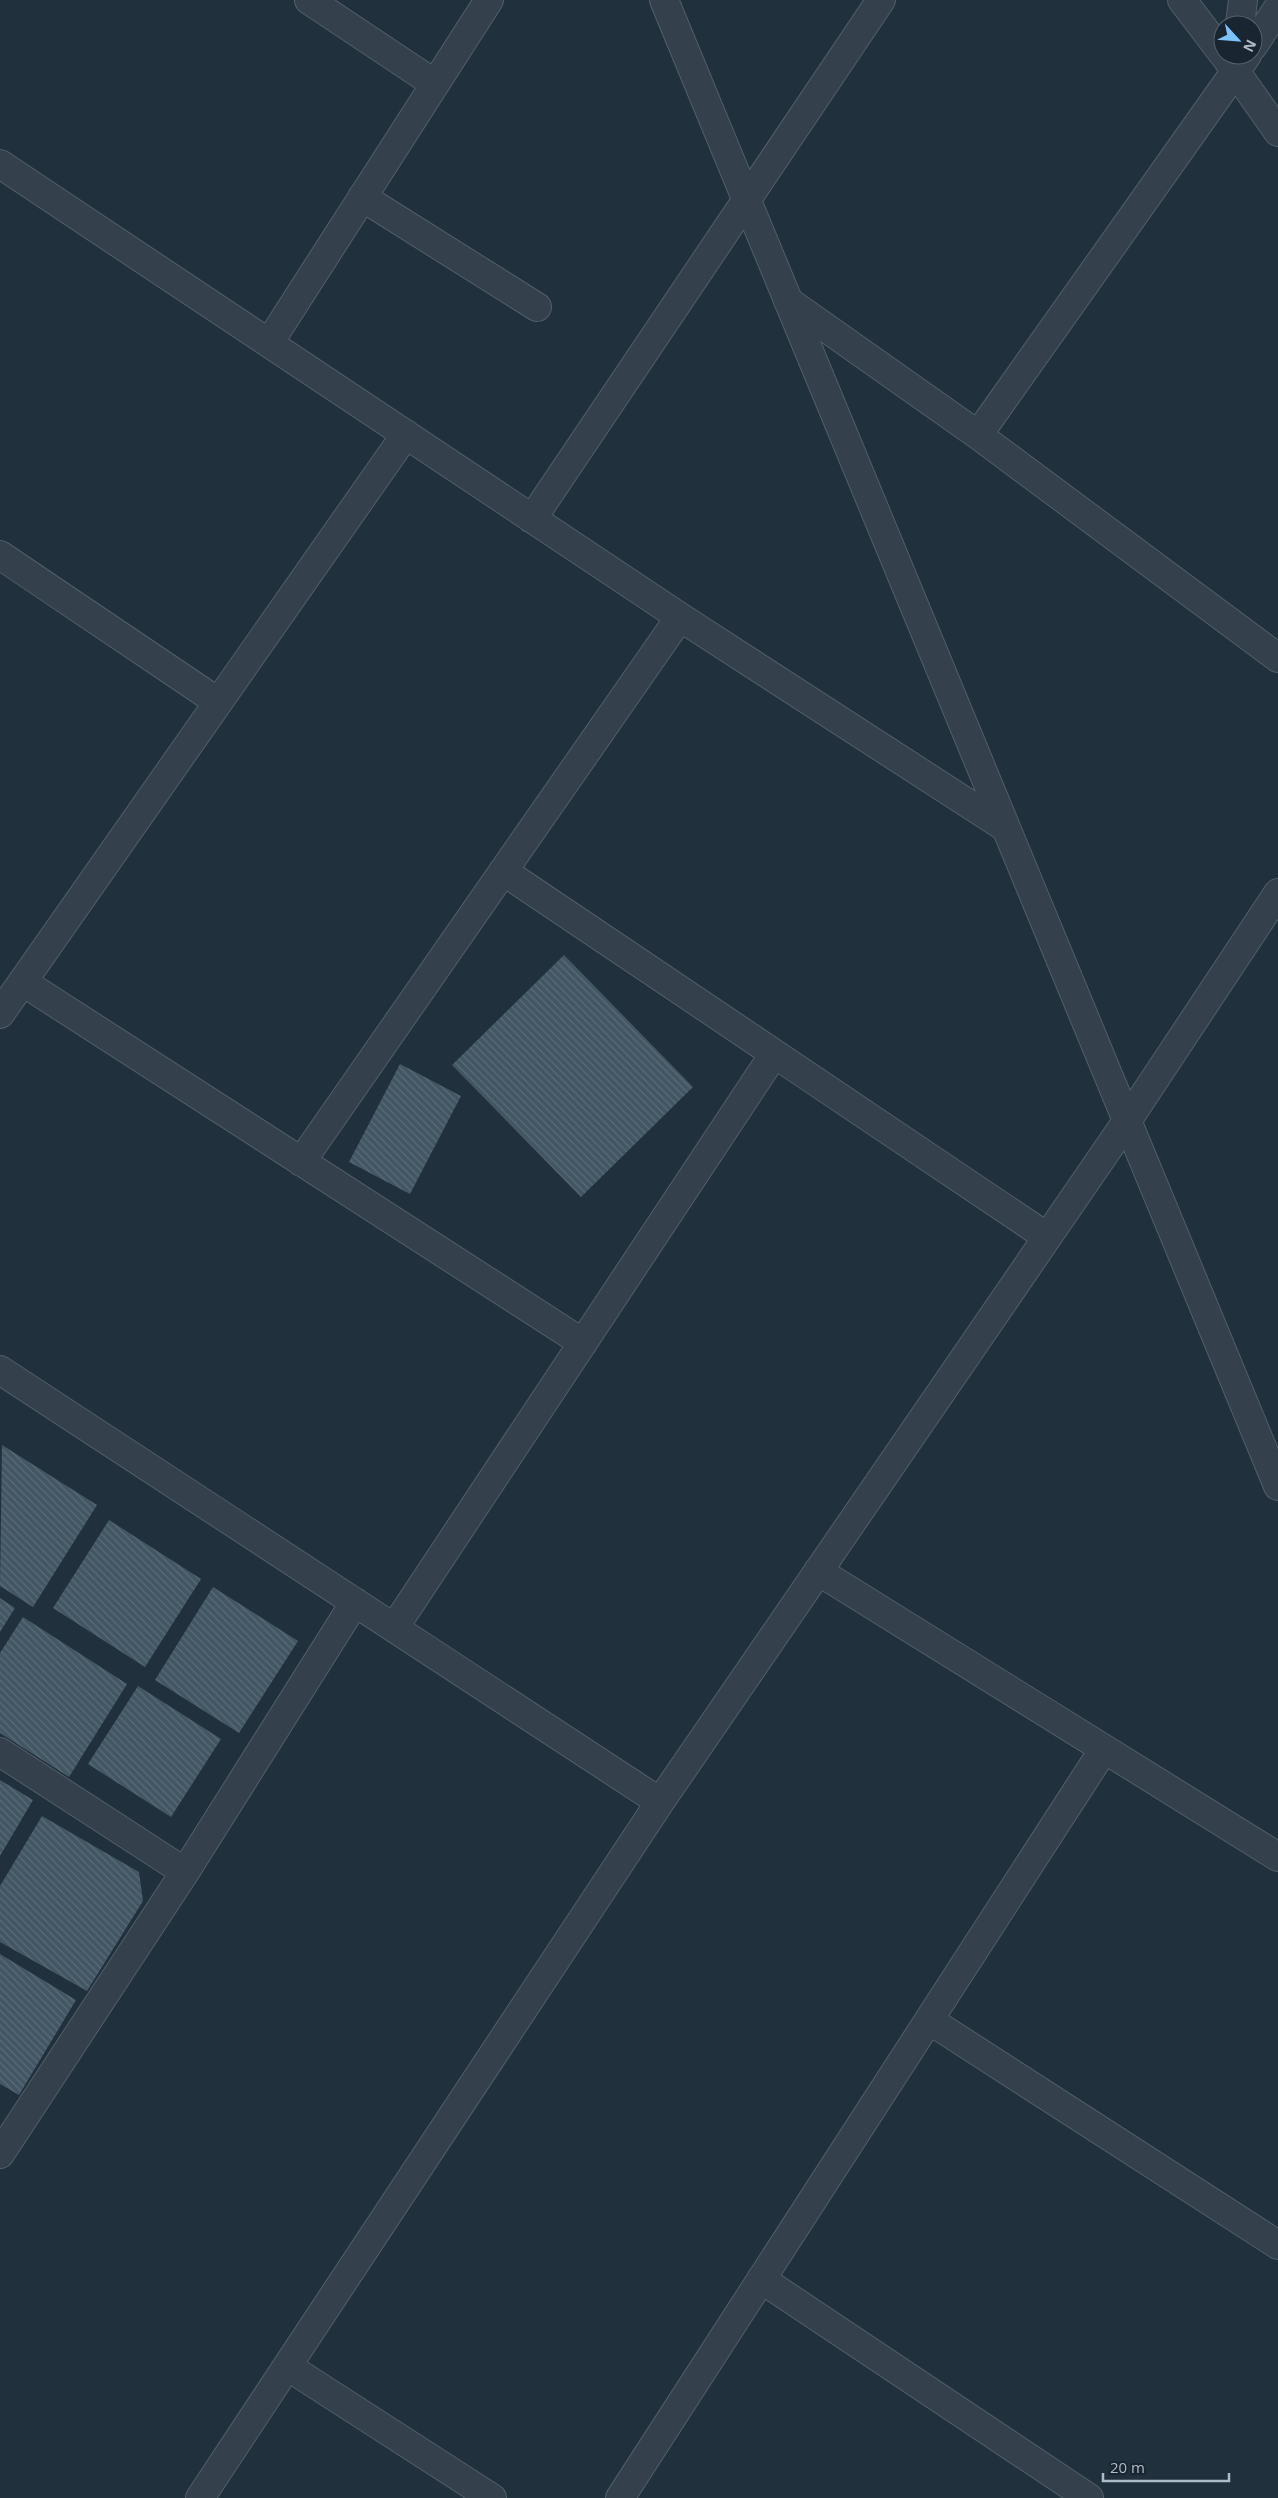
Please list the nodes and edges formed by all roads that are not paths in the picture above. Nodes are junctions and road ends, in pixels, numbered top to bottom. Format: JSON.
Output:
{"nodes":[{"id":1,"x":309,"y":0,"type":"edge"},
{"id":2,"x":488,"y":0,"type":"edge"},
{"id":3,"x":664,"y":0,"type":"edge"},
{"id":4,"x":881,"y":0,"type":"edge"},
{"id":5,"x":1182,"y":0,"type":"edge"},
{"id":6,"x":1243,"y":0,"type":"edge"},
{"id":7,"x":1278,"y":8,"type":"edge"},
{"id":8,"x":1241,"y":15,"type":"edge"},
{"id":9,"x":1263,"y":31,"type":"edge"},
{"id":10,"x":1213,"y":35,"type":"edge"},
{"id":11,"x":1228,"y":65,"type":"edge"},
{"id":12,"x":1237,"y":65,"type":"edge"},
{"id":13,"x":435,"y":84,"type":"junction"},
{"id":14,"x":1278,"y":132,"type":"edge"},
{"id":15,"x":0,"y":164,"type":"edge"},
{"id":16,"x":362,"y":197,"type":"junction"},
{"id":17,"x":746,"y":198,"type":"junction"},
{"id":18,"x":788,"y":301,"type":"junction"},
{"id":19,"x":538,"y":307,"type":"dead end"},
{"id":20,"x":269,"y":343,"type":"junction"},
{"id":21,"x":406,"y":434,"type":"junction"},
{"id":22,"x":978,"y":435,"type":"junction"},
{"id":23,"x":532,"y":519,"type":"junction"},
{"id":24,"x":0,"y":555,"type":"edge"},
{"id":25,"x":680,"y":617,"type":"junction"},
{"id":26,"x":1278,"y":658,"type":"edge"},
{"id":27,"x":218,"y":702,"type":"junction"},
{"id":28,"x":1006,"y":828,"type":"junction"},
{"id":29,"x":503,"y":871,"type":"junction"},
{"id":30,"x":1278,"y":893,"type":"edge"},
{"id":31,"x":23,"y":982,"type":"junction"},
{"id":32,"x":0,"y":1014,"type":"edge"},
{"id":33,"x":774,"y":1054,"type":"junction"},
{"id":34,"x":1127,"y":1121,"type":"junction"},
{"id":35,"x":301,"y":1162,"type":"junction"},
{"id":36,"x":1047,"y":1237,"type":"junction"},
{"id":37,"x":583,"y":1343,"type":"junction"},
{"id":38,"x":0,"y":1370,"type":"edge"},
{"id":39,"x":1278,"y":1486,"type":"edge"},
{"id":40,"x":818,"y":1571,"type":"junction"},
{"id":41,"x":355,"y":1602,"type":"junction"},
{"id":42,"x":394,"y":1628,"type":"junction"},
{"id":43,"x":1104,"y":1749,"type":"junction"},
{"id":44,"x":0,"y":1752,"type":"edge"},
{"id":45,"x":660,"y":1802,"type":"junction"},
{"id":46,"x":1278,"y":1857,"type":"edge"},
{"id":47,"x":185,"y":1872,"type":"junction"},
{"id":48,"x":929,"y":2020,"type":"junction"},
{"id":49,"x":0,"y":2154,"type":"edge"},
{"id":50,"x":1278,"y":2245,"type":"edge"},
{"id":51,"x":761,"y":2279,"type":"junction"},
{"id":52,"x":287,"y":2366,"type":"junction"},
{"id":53,"x":200,"y":2498,"type":"edge"},
{"id":54,"x":492,"y":2498,"type":"edge"},
{"id":55,"x":620,"y":2498,"type":"edge"},
{"id":56,"x":1089,"y":2498,"type":"edge"}],
"edges":[{"from":1,"to":13,"type":"street"},
{"from":2,"to":13,"type":"street"},
{"from":3,"to":17,"type":"street"},
{"from":4,"to":17,"type":"street"},
{"from":5,"to":10,"type":"street"},
{"from":6,"to":8,"type":"street"},
{"from":7,"to":9,"type":"street"},
{"from":11,"to":22,"type":"street"},
{"from":12,"to":14,"type":"street"},
{"from":13,"to":16,"type":"street"},
{"from":15,"to":20,"type":"street"},
{"from":16,"to":19,"type":"street"},
{"from":16,"to":20,"type":"street"},
{"from":17,"to":18,"type":"street"},
{"from":17,"to":23,"type":"street"},
{"from":18,"to":22,"type":"street"},
{"from":18,"to":28,"type":"street"},
{"from":20,"to":21,"type":"street"},
{"from":21,"to":23,"type":"street"},
{"from":21,"to":27,"type":"street"},
{"from":22,"to":26,"type":"street"},
{"from":23,"to":25,"type":"street"},
{"from":24,"to":27,"type":"street"},
{"from":25,"to":28,"type":"street"},
{"from":25,"to":29,"type":"street"},
{"from":27,"to":31,"type":"street"},
{"from":28,"to":34,"type":"street"},
{"from":29,"to":33,"type":"street"},
{"from":29,"to":35,"type":"street"},
{"from":30,"to":34,"type":"street"},
{"from":31,"to":32,"type":"street"},
{"from":31,"to":35,"type":"street"},
{"from":33,"to":36,"type":"street"},
{"from":33,"to":37,"type":"street"},
{"from":34,"to":36,"type":"street"},
{"from":34,"to":39,"type":"street"},
{"from":35,"to":37,"type":"street"},
{"from":36,"to":40,"type":"street"},
{"from":37,"to":42,"type":"street"},
{"from":38,"to":41,"type":"street"},
{"from":40,"to":43,"type":"street"},
{"from":40,"to":45,"type":"street"},
{"from":41,"to":42,"type":"street"},
{"from":41,"to":47,"type":"street"},
{"from":42,"to":45,"type":"street"},
{"from":43,"to":46,"type":"street"},
{"from":43,"to":48,"type":"street"},
{"from":44,"to":47,"type":"street"},
{"from":45,"to":52,"type":"street"},
{"from":47,"to":49,"type":"street"},
{"from":48,"to":50,"type":"street"},
{"from":48,"to":51,"type":"street"},
{"from":51,"to":55,"type":"street"},
{"from":51,"to":56,"type":"street"},
{"from":52,"to":53,"type":"street"},
{"from":52,"to":54,"type":"street"}]}
